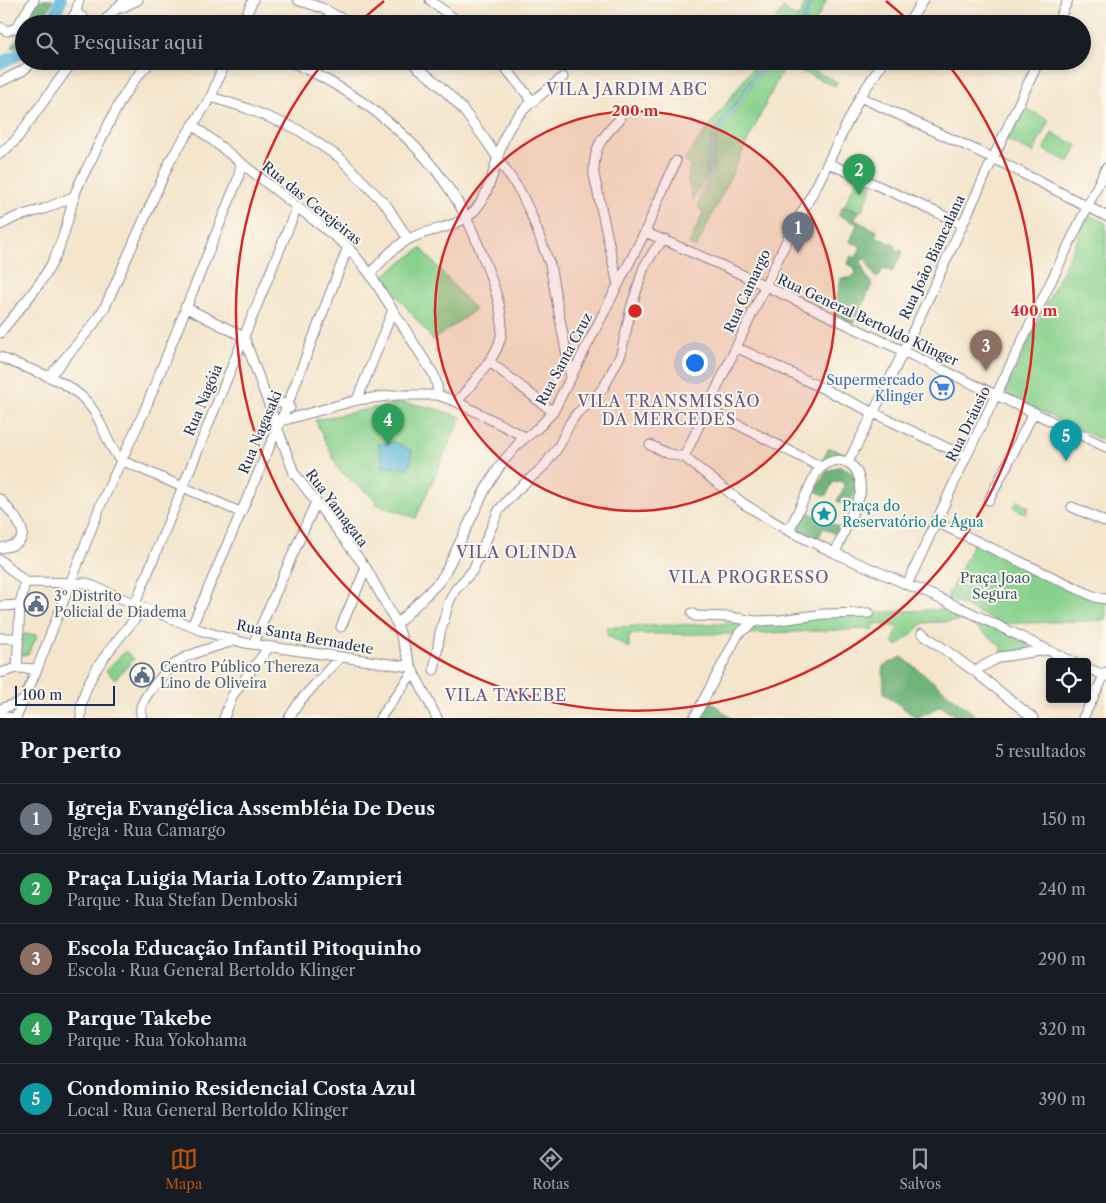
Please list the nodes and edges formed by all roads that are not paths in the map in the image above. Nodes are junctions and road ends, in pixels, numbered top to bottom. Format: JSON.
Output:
{"nodes":[{"id":1,"x":34,"y":0,"type":"edge"},
{"id":2,"x":79,"y":0,"type":"edge"},
{"id":3,"x":125,"y":0,"type":"edge"},
{"id":4,"x":138,"y":0,"type":"edge"},
{"id":5,"x":253,"y":0,"type":"edge"},
{"id":6,"x":298,"y":0,"type":"edge"},
{"id":7,"x":430,"y":0,"type":"edge"},
{"id":8,"x":923,"y":0,"type":"edge"},
{"id":9,"x":1068,"y":0,"type":"edge"},
{"id":10,"x":114,"y":11,"type":"junction"},
{"id":11,"x":76,"y":12,"type":"junction"},
{"id":12,"x":25,"y":15,"type":"edge"},
{"id":13,"x":74,"y":15,"type":"edge"},
{"id":14,"x":80,"y":15,"type":"edge"},
{"id":15,"x":110,"y":15,"type":"edge"},
{"id":16,"x":246,"y":15,"type":"edge"},
{"id":17,"x":335,"y":15,"type":"edge"},
{"id":18,"x":449,"y":15,"type":"edge"},
{"id":19,"x":914,"y":15,"type":"edge"},
{"id":20,"x":1061,"y":15,"type":"edge"},
{"id":21,"x":0,"y":27,"type":"edge"},
{"id":22,"x":15,"y":28,"type":"edge"},
{"id":23,"x":23,"y":70,"type":"edge"},
{"id":24,"x":67,"y":70,"type":"edge"},
{"id":25,"x":142,"y":70,"type":"edge"},
{"id":26,"x":222,"y":70,"type":"edge"},
{"id":27,"x":309,"y":70,"type":"edge"},
{"id":28,"x":421,"y":70,"type":"edge"},
{"id":29,"x":507,"y":70,"type":"edge"},
{"id":30,"x":878,"y":70,"type":"edge"},
{"id":31,"x":1035,"y":70,"type":"edge"},
{"id":32,"x":563,"y":77,"type":"dead end"},
{"id":33,"x":0,"y":82,"type":"edge"},
{"id":34,"x":211,"y":97,"type":"junction"},
{"id":35,"x":860,"y":97,"type":"junction"},
{"id":36,"x":534,"y":102,"type":"junction"},
{"id":37,"x":620,"y":120,"type":"dead end"},
{"id":38,"x":193,"y":125,"type":"junction"},
{"id":39,"x":0,"y":154,"type":"edge"},
{"id":40,"x":993,"y":158,"type":"junction"},
{"id":41,"x":498,"y":159,"type":"junction"},
{"id":42,"x":676,"y":161,"type":"dead end"},
{"id":43,"x":828,"y":163,"type":"junction"},
{"id":44,"x":242,"y":164,"type":"junction"},
{"id":45,"x":1106,"y":168,"type":"edge"},
{"id":46,"x":75,"y":196,"type":"junction"},
{"id":47,"x":297,"y":207,"type":"junction"},
{"id":48,"x":1087,"y":207,"type":"junction"},
{"id":49,"x":1106,"y":216,"type":"edge"},
{"id":50,"x":467,"y":218,"type":"junction"},
{"id":51,"x":0,"y":224,"type":"edge"},
{"id":52,"x":962,"y":224,"type":"junction"},
{"id":53,"x":645,"y":232,"type":"junction"},
{"id":54,"x":408,"y":240,"type":"junction"},
{"id":55,"x":665,"y":240,"type":"junction"},
{"id":56,"x":348,"y":246,"type":"junction"},
{"id":57,"x":370,"y":274,"type":"junction"},
{"id":58,"x":618,"y":285,"type":"junction"},
{"id":59,"x":765,"y":287,"type":"junction"},
{"id":60,"x":185,"y":307,"type":"junction"},
{"id":61,"x":393,"y":310,"type":"junction"},
{"id":62,"x":0,"y":333,"type":"edge"},
{"id":63,"x":244,"y":337,"type":"junction"},
{"id":64,"x":736,"y":347,"type":"junction"},
{"id":65,"x":904,"y":351,"type":"junction"},
{"id":66,"x":0,"y":357,"type":"edge"},
{"id":67,"x":489,"y":361,"type":"junction"},
{"id":68,"x":49,"y":377,"type":"junction"},
{"id":69,"x":571,"y":378,"type":"junction"},
{"id":70,"x":438,"y":395,"type":"junction"},
{"id":71,"x":997,"y":395,"type":"junction"},
{"id":72,"x":267,"y":400,"type":"junction"},
{"id":73,"x":357,"y":400,"type":"junction"},
{"id":74,"x":457,"y":402,"type":"junction"},
{"id":75,"x":288,"y":406,"type":"junction"},
{"id":76,"x":706,"y":409,"type":"junction"},
{"id":77,"x":553,"y":412,"type":"junction"},
{"id":78,"x":1034,"y":412,"type":"junction"},
{"id":79,"x":874,"y":413,"type":"junction"},
{"id":80,"x":298,"y":415,"type":"junction"},
{"id":81,"x":279,"y":424,"type":"junction"},
{"id":82,"x":525,"y":437,"type":"junction"},
{"id":83,"x":650,"y":445,"type":"dead end"},
{"id":84,"x":1106,"y":447,"type":"edge"},
{"id":85,"x":684,"y":457,"type":"junction"},
{"id":86,"x":966,"y":457,"type":"junction"},
{"id":87,"x":121,"y":460,"type":"junction"},
{"id":88,"x":848,"y":462,"type":"junction"},
{"id":89,"x":821,"y":467,"type":"junction"},
{"id":90,"x":182,"y":487,"type":"junction"},
{"id":91,"x":0,"y":499,"type":"edge"},
{"id":92,"x":989,"y":500,"type":"dead end"},
{"id":93,"x":316,"y":502,"type":"junction"},
{"id":94,"x":1072,"y":507,"type":"dead end"},
{"id":95,"x":240,"y":512,"type":"junction"},
{"id":96,"x":936,"y":522,"type":"junction"},
{"id":97,"x":1106,"y":522,"type":"edge"},
{"id":98,"x":789,"y":531,"type":"junction"},
{"id":99,"x":0,"y":548,"type":"edge"},
{"id":100,"x":835,"y":553,"type":"junction"},
{"id":101,"x":0,"y":560,"type":"edge"},
{"id":102,"x":366,"y":568,"type":"junction"},
{"id":103,"x":25,"y":582,"type":"junction"},
{"id":104,"x":71,"y":583,"type":"junction"},
{"id":105,"x":907,"y":585,"type":"junction"},
{"id":106,"x":1106,"y":598,"type":"edge"},
{"id":107,"x":135,"y":604,"type":"junction"},
{"id":108,"x":20,"y":605,"type":"junction"},
{"id":109,"x":0,"y":606,"type":"edge"},
{"id":110,"x":144,"y":608,"type":"junction"},
{"id":111,"x":692,"y":612,"type":"dead end"},
{"id":112,"x":869,"y":613,"type":"dead end"},
{"id":113,"x":756,"y":621,"type":"junction"},
{"id":114,"x":397,"y":624,"type":"junction"},
{"id":115,"x":192,"y":626,"type":"junction"},
{"id":116,"x":341,"y":627,"type":"dead end"},
{"id":117,"x":922,"y":633,"type":"dead end"},
{"id":118,"x":0,"y":638,"type":"edge"},
{"id":119,"x":17,"y":638,"type":"junction"},
{"id":120,"x":236,"y":640,"type":"junction"},
{"id":121,"x":253,"y":644,"type":"junction"},
{"id":122,"x":269,"y":647,"type":"junction"},
{"id":123,"x":1047,"y":650,"type":"junction"},
{"id":124,"x":339,"y":658,"type":"junction"},
{"id":125,"x":1064,"y":658,"type":"edge"},
{"id":126,"x":17,"y":668,"type":"junction"},
{"id":127,"x":37,"y":669,"type":"junction"},
{"id":128,"x":1091,"y":669,"type":"edge"},
{"id":129,"x":412,"y":670,"type":"junction"},
{"id":130,"x":434,"y":670,"type":"dead end"},
{"id":131,"x":974,"y":671,"type":"junction"},
{"id":132,"x":0,"y":673,"type":"edge"},
{"id":133,"x":1105,"y":674,"type":"edge"},
{"id":134,"x":0,"y":709,"type":"edge"},
{"id":135,"x":19,"y":713,"type":"edge"},
{"id":136,"x":0,"y":716,"type":"edge"},
{"id":137,"x":81,"y":718,"type":"edge"},
{"id":138,"x":142,"y":718,"type":"edge"},
{"id":139,"x":224,"y":718,"type":"edge"},
{"id":140,"x":289,"y":718,"type":"edge"},
{"id":141,"x":380,"y":718,"type":"edge"},
{"id":142,"x":437,"y":718,"type":"edge"},
{"id":143,"x":694,"y":718,"type":"edge"},
{"id":144,"x":1033,"y":718,"type":"edge"},
{"id":145,"x":1083,"y":718,"type":"edge"}],
"edges":[{"from":1,"to":12,"type":"street"},
{"from":2,"to":11,"type":"street"},
{"from":3,"to":10,"type":"street"},
{"from":4,"to":10,"type":"street"},
{"from":5,"to":16,"type":"street"},
{"from":6,"to":17,"type":"street"},
{"from":7,"to":18,"type":"street"},
{"from":8,"to":19,"type":"street"},
{"from":9,"to":20,"type":"street"},
{"from":10,"to":15,"type":"street"},
{"from":11,"to":13,"type":"street"},
{"from":11,"to":14,"type":"street"},
{"from":21,"to":22,"type":"street"},
{"from":23,"to":33,"type":"street"},
{"from":24,"to":39,"type":"street"},
{"from":25,"to":46,"type":"street"},
{"from":26,"to":34,"type":"street"},
{"from":27,"to":50,"type":"street"},
{"from":28,"to":41,"type":"street"},
{"from":29,"to":36,"type":"street"},
{"from":30,"to":35,"type":"street","name":"Rua Camargo"},
{"from":31,"to":40,"type":"street","name":"Rua João Biancalana"},
{"from":32,"to":36,"type":"street"},
{"from":34,"to":38,"type":"street"},
{"from":34,"to":54,"type":"street"},
{"from":35,"to":40,"type":"street"},
{"from":35,"to":43,"type":"street","name":"Rua Camargo"},
{"from":36,"to":41,"type":"street"},
{"from":37,"to":58,"type":"street"},
{"from":38,"to":44,"type":"street","name":"Rua das Cerejeiras"},
{"from":38,"to":68,"type":"street"},
{"from":40,"to":48,"type":"street"},
{"from":40,"to":52,"type":"street","name":"Rua João Biancalana"},
{"from":41,"to":50,"type":"street"},
{"from":41,"to":69,"type":"street"},
{"from":42,"to":53,"type":"street","name":"Rua Santa Cruz"},
{"from":43,"to":52,"type":"street"},
{"from":43,"to":59,"type":"street","name":"Rua Camargo"},
{"from":44,"to":47,"type":"street","name":"Rua das Cerejeiras"},
{"from":44,"to":60,"type":"street"},
{"from":45,"to":48,"type":"street","name":"Rua Dráusio"},
{"from":46,"to":51,"type":"street"},
{"from":46,"to":62,"type":"street"},
{"from":47,"to":56,"type":"street","name":"Rua das Cerejeiras"},
{"from":47,"to":63,"type":"street","name":"Rua Nagóia"},
{"from":48,"to":49,"type":"street"},
{"from":48,"to":71,"type":"street","name":"Rua Dráusio"},
{"from":50,"to":54,"type":"street"},
{"from":50,"to":67,"type":"street"},
{"from":52,"to":65,"type":"street","name":"Rua João Biancalana"},
{"from":53,"to":55,"type":"street","name":"Rua General Bertoldo Klinger"},
{"from":53,"to":58,"type":"street","name":"Rua Santa Cruz"},
{"from":54,"to":57,"type":"street"},
{"from":55,"to":59,"type":"street","name":"Rua General Bertoldo Klinger"},
{"from":55,"to":130,"type":"street"},
{"from":56,"to":57,"type":"street","name":"Rua das Cerejeiras"},
{"from":56,"to":75,"type":"street","name":"Rua Nagasaki"},
{"from":57,"to":61,"type":"street","name":"Rua das Cerejeiras"},
{"from":58,"to":69,"type":"street","name":"Rua Santa Cruz"},
{"from":59,"to":64,"type":"street","name":"Rua Camargo"},
{"from":59,"to":65,"type":"street","name":"Rua General Bertoldo Klinger"},
{"from":60,"to":63,"type":"street"},
{"from":60,"to":87,"type":"street"},
{"from":61,"to":70,"type":"street","name":"Rua das Cerejeiras"},
{"from":61,"to":73,"type":"street"},
{"from":63,"to":72,"type":"street","name":"Rua Yamagata"},
{"from":63,"to":90,"type":"street","name":"Rua Nagóia"},
{"from":64,"to":76,"type":"street","name":"Rua Camargo"},
{"from":64,"to":79,"type":"street"},
{"from":65,"to":71,"type":"street","name":"Rua General Bertoldo Klinger"},
{"from":65,"to":79,"type":"street","name":"Rua João Biancalana"},
{"from":66,"to":68,"type":"street"},
{"from":67,"to":74,"type":"street"},
{"from":67,"to":77,"type":"street"},
{"from":68,"to":87,"type":"street"},
{"from":69,"to":77,"type":"street","name":"Rua Santa Cruz"},
{"from":70,"to":73,"type":"street"},
{"from":70,"to":74,"type":"street"},
{"from":71,"to":78,"type":"street","name":"Rua General Bertoldo Klinger"},
{"from":71,"to":86,"type":"street","name":"Rua Dráusio"},
{"from":72,"to":75,"type":"street"},
{"from":72,"to":81,"type":"street","name":"Rua Yamagata"},
{"from":73,"to":80,"type":"street"},
{"from":74,"to":82,"type":"street"},
{"from":75,"to":80,"type":"street"},
{"from":75,"to":81,"type":"street","name":"Rua Nagasaki"},
{"from":76,"to":85,"type":"street","name":"Rua Camargo"},
{"from":76,"to":89,"type":"street"},
{"from":77,"to":82,"type":"street","name":"Rua Santa Cruz"},
{"from":78,"to":84,"type":"street","name":"Rua General Bertoldo Klinger"},
{"from":78,"to":92,"type":"street"},
{"from":79,"to":86,"type":"street"},
{"from":79,"to":88,"type":"street","name":"Rua João Biancalana"},
{"from":80,"to":81,"type":"street"},
{"from":81,"to":93,"type":"street","name":"Rua Yamagata"},
{"from":81,"to":95,"type":"street","name":"Rua Nagasaki"},
{"from":82,"to":114,"type":"street","name":"Rua Santa Cruz"},
{"from":83,"to":85,"type":"street"},
{"from":85,"to":98,"type":"street"},
{"from":86,"to":96,"type":"street","name":"Rua Dráusio"},
{"from":87,"to":90,"type":"street"},
{"from":87,"to":104,"type":"street"},
{"from":88,"to":89,"type":"street"},
{"from":88,"to":100,"type":"street"},
{"from":89,"to":98,"type":"street"},
{"from":90,"to":95,"type":"street"},
{"from":90,"to":107,"type":"street","name":"Rua Nagóia"},
{"from":91,"to":99,"type":"street"},
{"from":93,"to":102,"type":"street","name":"Rua Yamagata"},
{"from":93,"to":121,"type":"street"},
{"from":94,"to":97,"type":"street"},
{"from":95,"to":115,"type":"street","name":"Rua Nagasaki"},
{"from":96,"to":105,"type":"street","name":"Rua Dráusio"},
{"from":96,"to":106,"type":"street"},
{"from":98,"to":100,"type":"street"},
{"from":100,"to":105,"type":"street"},
{"from":101,"to":103,"type":"street"},
{"from":102,"to":114,"type":"street","name":"Rua Yamagata"},
{"from":102,"to":116,"type":"street"},
{"from":103,"to":104,"type":"street","name":"Rua Santa Bernadete"},
{"from":103,"to":108,"type":"street"},
{"from":104,"to":107,"type":"street","name":"Rua Santa Bernadete"},
{"from":104,"to":127,"type":"street"},
{"from":105,"to":123,"type":"street"},
{"from":107,"to":110,"type":"street","name":"Rua Santa Bernadete"},
{"from":108,"to":109,"type":"street"},
{"from":108,"to":119,"type":"street"},
{"from":110,"to":115,"type":"street","name":"Rua Santa Bernadete"},
{"from":110,"to":137,"type":"street"},
{"from":111,"to":113,"type":"street"},
{"from":112,"to":113,"type":"street"},
{"from":113,"to":143,"type":"street"},
{"from":114,"to":129,"type":"street","name":"Rua Yamagata"},
{"from":115,"to":120,"type":"street","name":"Rua Santa Bernadete"},
{"from":117,"to":131,"type":"street"},
{"from":118,"to":119,"type":"street"},
{"from":119,"to":126,"type":"street"},
{"from":120,"to":121,"type":"street","name":"Rua Santa Bernadete"},
{"from":120,"to":138,"type":"street"},
{"from":121,"to":122,"type":"street","name":"Rua Santa Bernadete"},
{"from":122,"to":124,"type":"street","name":"Rua Santa Bernadete"},
{"from":122,"to":139,"type":"street"},
{"from":123,"to":125,"type":"street"},
{"from":123,"to":131,"type":"street"},
{"from":124,"to":129,"type":"street","name":"Rua Santa Bernadete"},
{"from":124,"to":140,"type":"street"},
{"from":126,"to":127,"type":"street"},
{"from":126,"to":132,"type":"street"},
{"from":127,"to":135,"type":"street"},
{"from":128,"to":133,"type":"street"},
{"from":129,"to":141,"type":"street"},
{"from":129,"to":142,"type":"street","name":"Rua Yamagata"},
{"from":131,"to":144,"type":"street"},
{"from":133,"to":145,"type":"street"},
{"from":134,"to":135,"type":"street"},
{"from":135,"to":136,"type":"street"}]}
